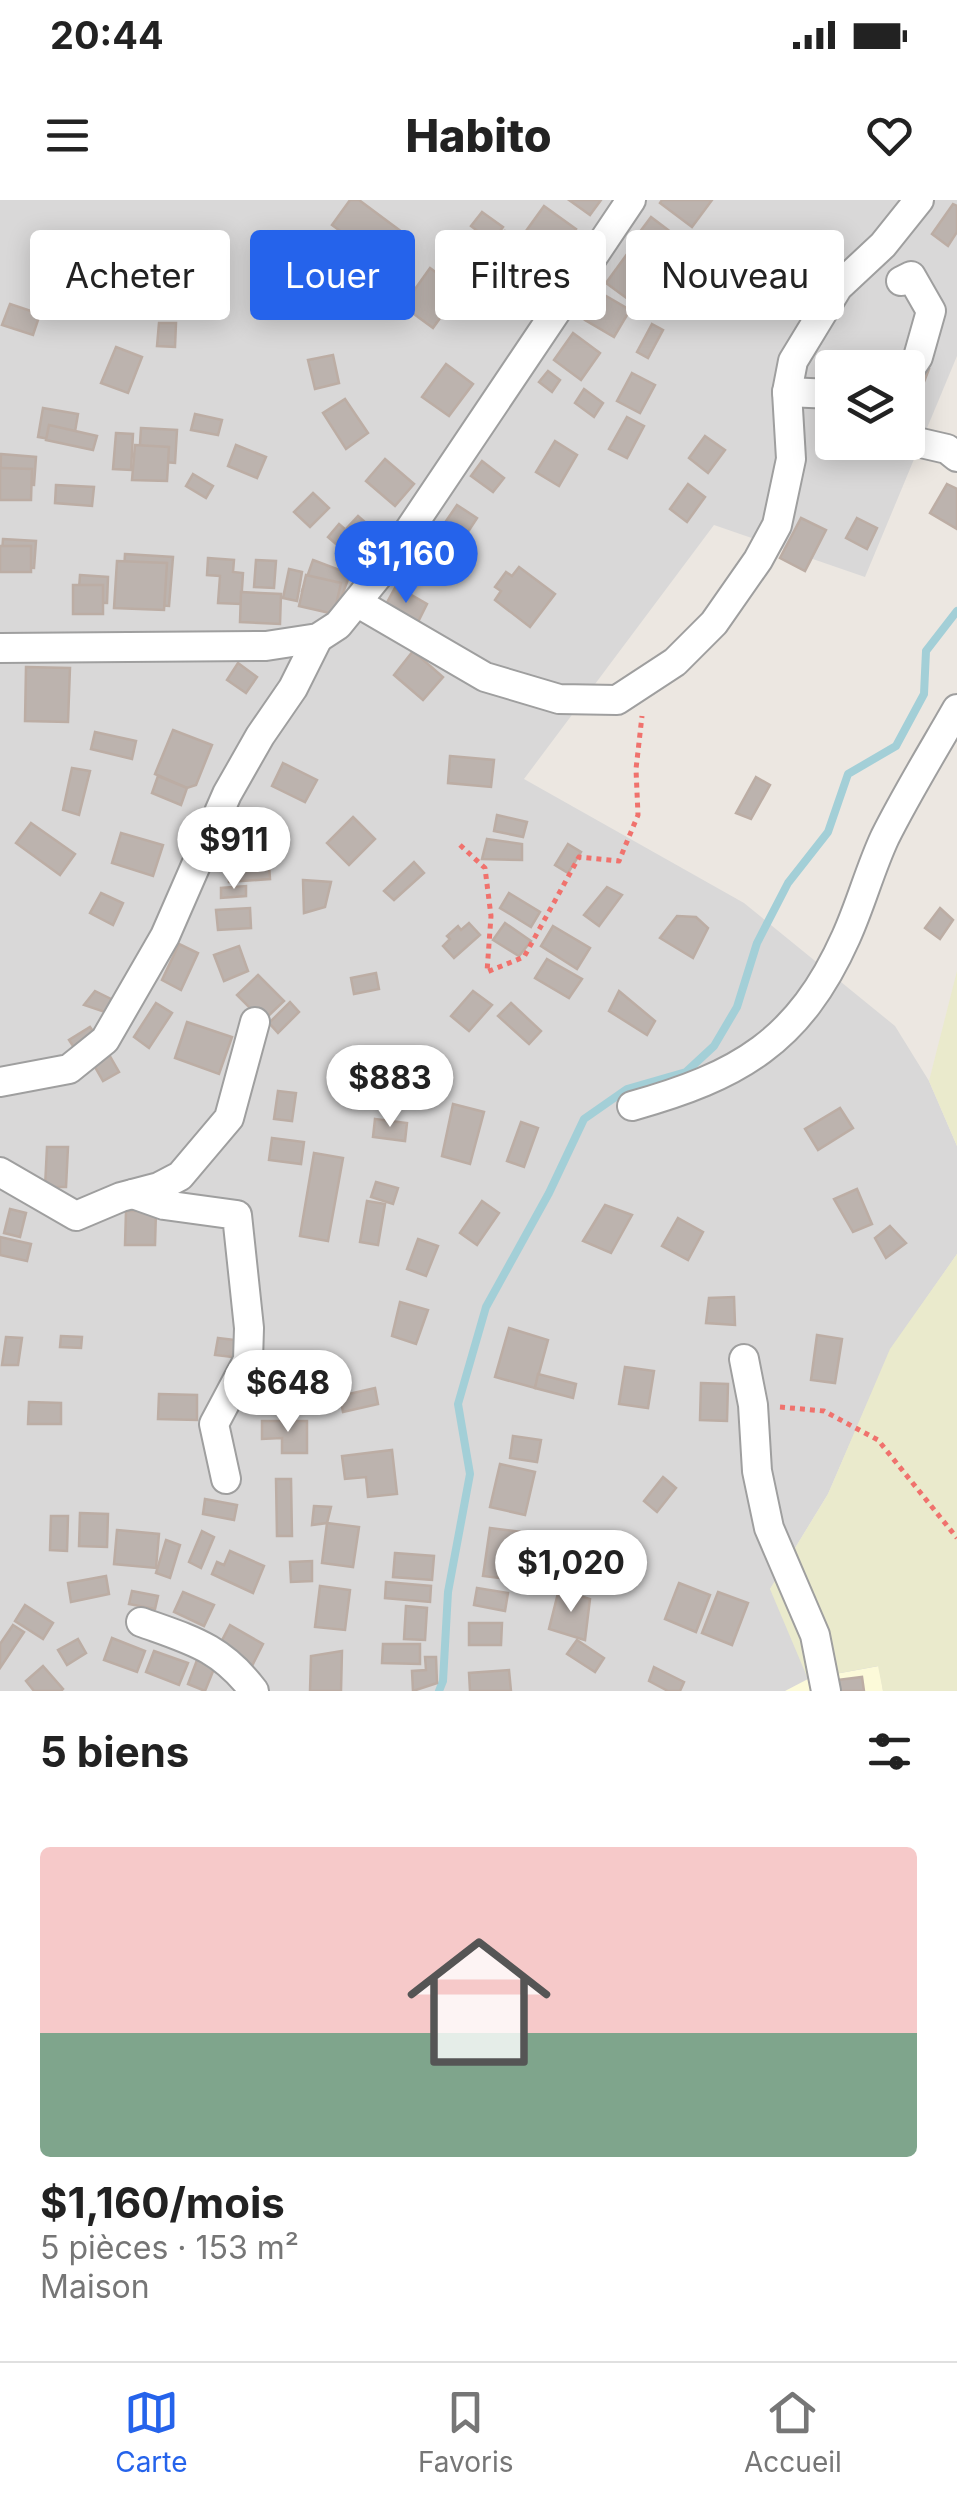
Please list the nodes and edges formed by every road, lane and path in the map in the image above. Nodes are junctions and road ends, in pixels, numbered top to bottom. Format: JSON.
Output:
{"nodes":[{"id":1,"x":631,"y":200,"type":"edge"},
{"id":2,"x":919,"y":200,"type":"edge"},
{"id":3,"x":901,"y":281,"type":"dead end"},
{"id":4,"x":920,"y":350,"type":"edge"},
{"id":5,"x":788,"y":392,"type":"junction"},
{"id":6,"x":815,"y":393,"type":"edge"},
{"id":7,"x":925,"y":444,"type":"edge"},
{"id":8,"x":957,"y":457,"type":"edge"},
{"id":9,"x":358,"y":603,"type":"junction"},
{"id":10,"x":318,"y":638,"type":"junction"},
{"id":11,"x":0,"y":648,"type":"edge"},
{"id":12,"x":957,"y":709,"type":"edge"},
{"id":13,"x":255,"y":1022,"type":"dead end"},
{"id":14,"x":0,"y":1082,"type":"edge"},
{"id":15,"x":632,"y":1106,"type":"dead end"},
{"id":16,"x":0,"y":1172,"type":"edge"},
{"id":17,"x":133,"y":1194,"type":"junction"},
{"id":18,"x":744,"y":1359,"type":"dead end"},
{"id":19,"x":752,"y":1405,"type":"junction"},
{"id":20,"x":226,"y":1479,"type":"dead end"},
{"id":21,"x":957,"y":1538,"type":"edge"},
{"id":22,"x":140,"y":1622,"type":"dead end"},
{"id":23,"x":254,"y":1691,"type":"edge"},
{"id":24,"x":826,"y":1691,"type":"edge"}],
"edges":[{"from":1,"to":9,"type":"street"},
{"from":2,"to":5,"type":"street"},
{"from":3,"to":4,"type":"street"},
{"from":5,"to":6,"type":"street"},
{"from":5,"to":9,"type":"street"},
{"from":7,"to":8,"type":"street"},
{"from":9,"to":10,"type":"street"},
{"from":10,"to":11,"type":"street"},
{"from":10,"to":14,"type":"street"},
{"from":12,"to":15,"type":"street"},
{"from":13,"to":17,"type":"street"},
{"from":16,"to":17,"type":"street"},
{"from":17,"to":20,"type":"street"},
{"from":18,"to":19,"type":"street"},
{"from":19,"to":21,"type":"path"},
{"from":19,"to":24,"type":"street"},
{"from":22,"to":23,"type":"street"}]}
